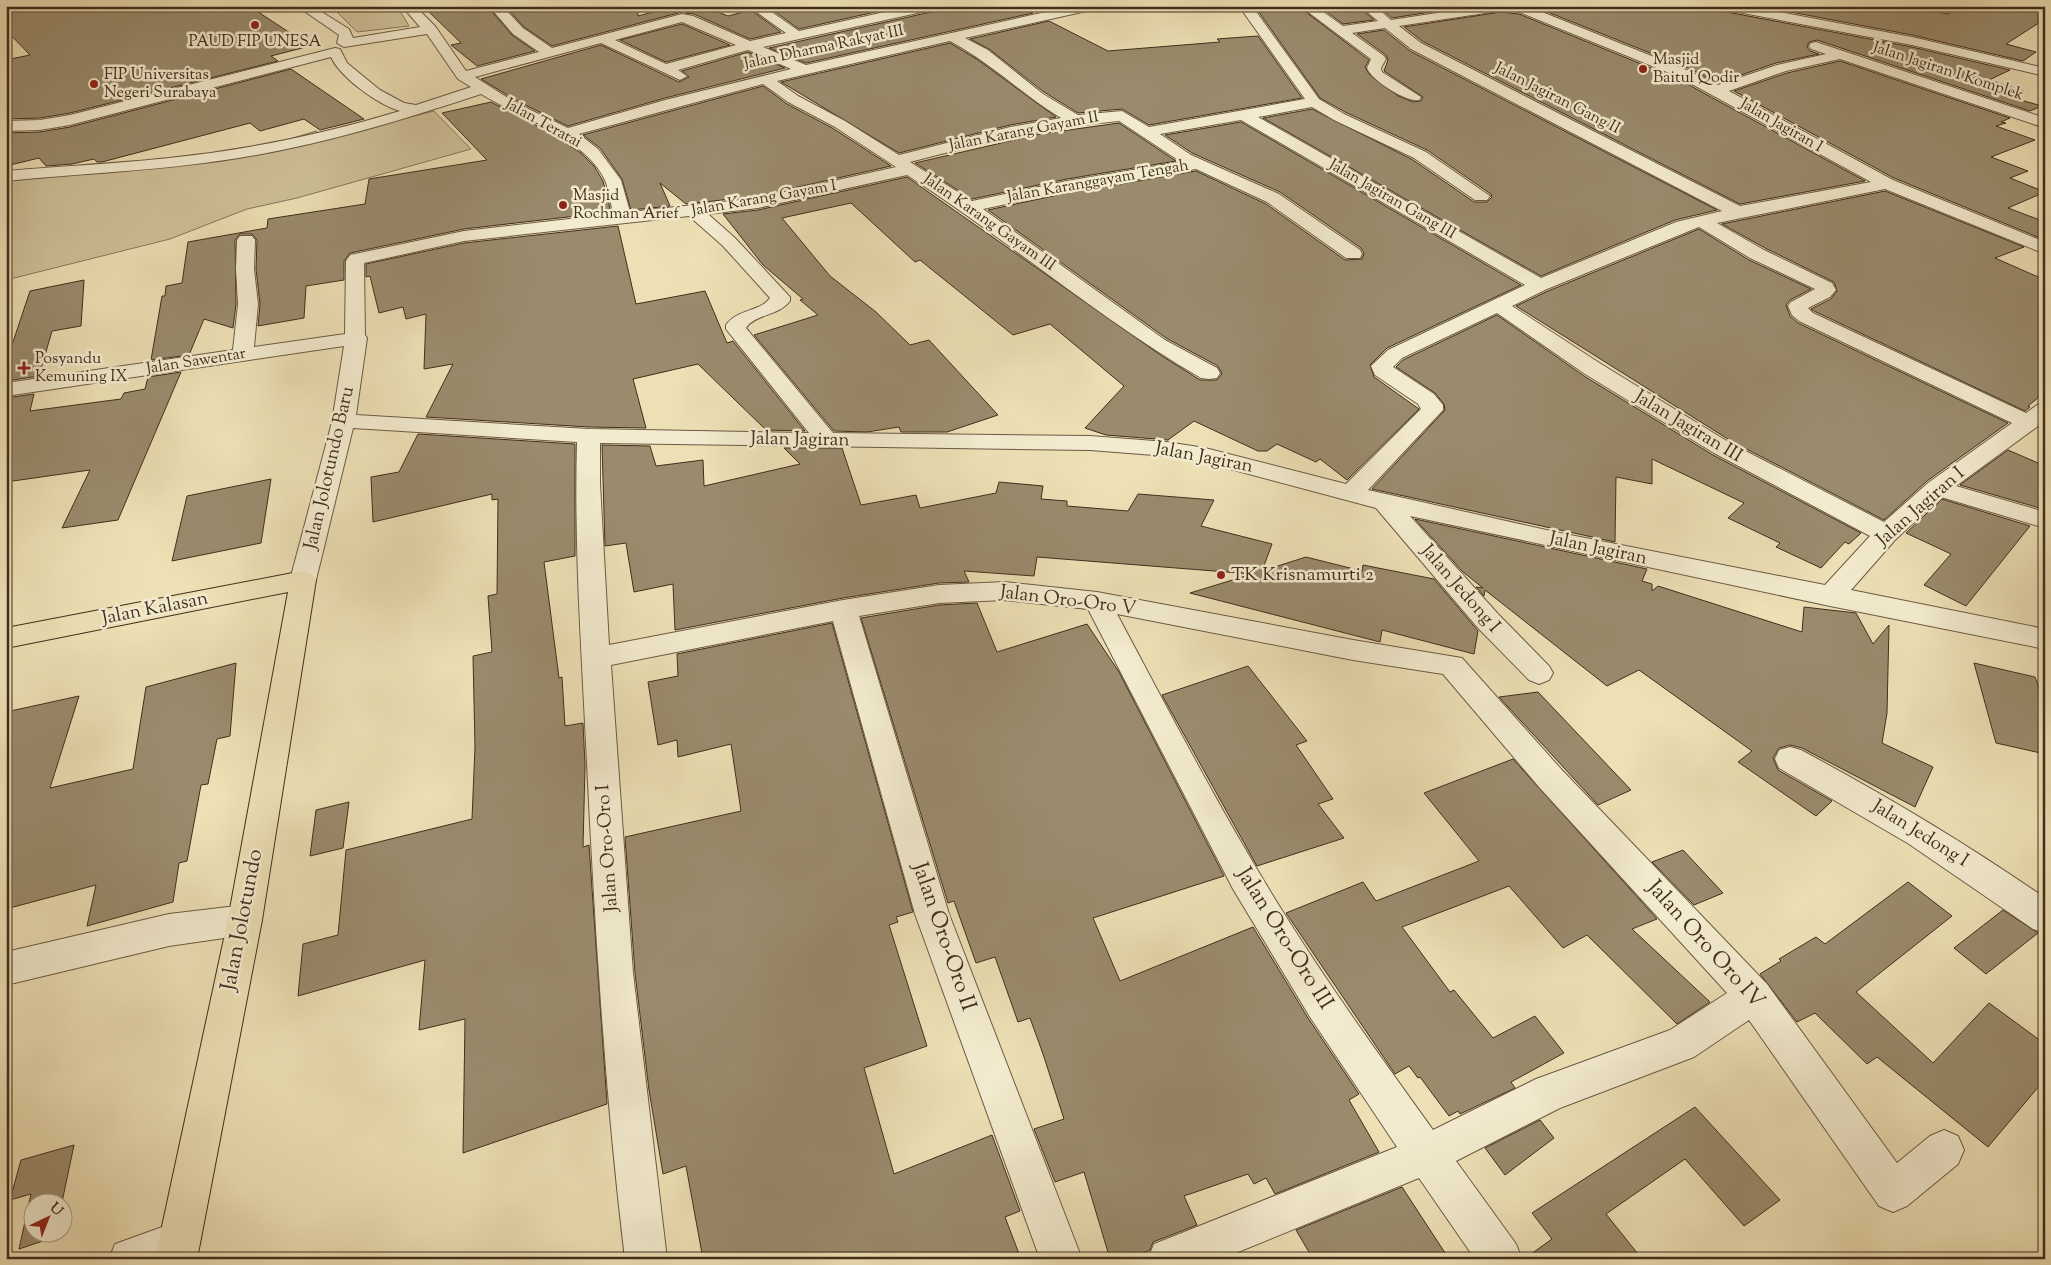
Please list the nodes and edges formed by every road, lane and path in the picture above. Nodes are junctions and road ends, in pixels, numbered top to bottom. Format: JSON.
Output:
{"nodes":[{"id":1,"x":303,"y":6,"type":"edge"},
{"id":2,"x":408,"y":6,"type":"edge"},
{"id":3,"x":495,"y":6,"type":"edge"},
{"id":4,"x":754,"y":6,"type":"edge"},
{"id":5,"x":931,"y":6,"type":"edge"},
{"id":6,"x":1030,"y":6,"type":"edge"},
{"id":7,"x":1091,"y":6,"type":"edge"},
{"id":8,"x":1245,"y":6,"type":"edge"},
{"id":9,"x":1306,"y":6,"type":"edge"},
{"id":10,"x":1366,"y":6,"type":"edge"},
{"id":11,"x":1511,"y":6,"type":"edge"},
{"id":12,"x":1516,"y":6,"type":"edge"},
{"id":13,"x":1727,"y":6,"type":"edge"},
{"id":14,"x":1049,"y":15,"type":"junction"},
{"id":15,"x":1388,"y":24,"type":"junction"},
{"id":16,"x":430,"y":29,"type":"junction"},
{"id":17,"x":1338,"y":31,"type":"junction"},
{"id":18,"x":797,"y":35,"type":"junction"},
{"id":19,"x":954,"y":38,"type":"junction"},
{"id":20,"x":605,"y":40,"type":"junction"},
{"id":21,"x":751,"y":45,"type":"junction"},
{"id":22,"x":1816,"y":46,"type":"dead end"},
{"id":23,"x":339,"y":48,"type":"junction"},
{"id":24,"x":551,"y":54,"type":"junction"},
{"id":25,"x":1839,"y":55,"type":"junction"},
{"id":26,"x":664,"y":69,"type":"junction"},
{"id":27,"x":805,"y":70,"type":"junction"},
{"id":28,"x":2045,"y":72,"type":"edge"},
{"id":29,"x":464,"y":76,"type":"junction"},
{"id":30,"x":765,"y":79,"type":"junction"},
{"id":31,"x":480,"y":89,"type":"junction"},
{"id":32,"x":1717,"y":90,"type":"junction"},
{"id":33,"x":127,"y":91,"type":"dead end"},
{"id":34,"x":714,"y":91,"type":"junction"},
{"id":35,"x":1414,"y":97,"type":"dead end"},
{"id":36,"x":1314,"y":102,"type":"junction"},
{"id":37,"x":142,"y":103,"type":"junction"},
{"id":38,"x":417,"y":110,"type":"junction"},
{"id":39,"x":1244,"y":115,"type":"junction"},
{"id":40,"x":1075,"y":120,"type":"junction"},
{"id":41,"x":2045,"y":123,"type":"edge"},
{"id":42,"x":6,"y":126,"type":"edge"},
{"id":43,"x":1147,"y":132,"type":"junction"},
{"id":44,"x":567,"y":133,"type":"junction"},
{"id":45,"x":1198,"y":164,"type":"junction"},
{"id":46,"x":904,"y":165,"type":"junction"},
{"id":47,"x":6,"y":176,"type":"edge"},
{"id":48,"x":1887,"y":184,"type":"junction"},
{"id":49,"x":1481,"y":196,"type":"dead end"},
{"id":50,"x":969,"y":207,"type":"junction"},
{"id":51,"x":694,"y":211,"type":"junction"},
{"id":52,"x":1738,"y":212,"type":"junction"},
{"id":53,"x":623,"y":218,"type":"junction"},
{"id":54,"x":1700,"y":220,"type":"junction"},
{"id":55,"x":246,"y":240,"type":"dead end"},
{"id":56,"x":2045,"y":249,"type":"edge"},
{"id":57,"x":1353,"y":254,"type":"dead end"},
{"id":58,"x":355,"y":266,"type":"joint"},
{"id":59,"x":1540,"y":285,"type":"junction"},
{"id":60,"x":1498,"y":305,"type":"junction"},
{"id":61,"x":357,"y":338,"type":"junction"},
{"id":62,"x":243,"y":354,"type":"junction"},
{"id":63,"x":1209,"y":374,"type":"dead end"},
{"id":64,"x":6,"y":390,"type":"edge"},
{"id":65,"x":2036,"y":416,"type":"edge"},
{"id":66,"x":345,"y":421,"type":"junction"},
{"id":67,"x":589,"y":436,"type":"junction"},
{"id":68,"x":826,"y":440,"type":"junction"},
{"id":69,"x":1936,"y":488,"type":"junction"},
{"id":70,"x":1351,"y":493,"type":"junction"},
{"id":71,"x":1385,"y":502,"type":"junction"},
{"id":72,"x":2045,"y":520,"type":"edge"},
{"id":73,"x":1886,"y":534,"type":"junction"},
{"id":74,"x":303,"y":580,"type":"junction"},
{"id":75,"x":1830,"y":597,"type":"junction"},
{"id":76,"x":1097,"y":600,"type":"junction"},
{"id":77,"x":844,"y":609,"type":"junction"},
{"id":78,"x":6,"y":638,"type":"edge"},
{"id":79,"x":2045,"y":639,"type":"edge"},
{"id":80,"x":596,"y":658,"type":"junction"},
{"id":81,"x":1452,"y":665,"type":"joint"},
{"id":82,"x":1538,"y":674,"type":"dead end"},
{"id":83,"x":1790,"y":760,"type":"dead end"},
{"id":84,"x":2045,"y":918,"type":"edge"},
{"id":85,"x":245,"y":920,"type":"junction"},
{"id":86,"x":6,"y":969,"type":"edge"},
{"id":87,"x":1754,"y":996,"type":"junction"},
{"id":88,"x":1944,"y":1150,"type":"dead end"},
{"id":89,"x":1426,"y":1155,"type":"junction"},
{"id":90,"x":178,"y":1251,"type":"edge"},
{"id":91,"x":130,"y":1259,"type":"edge"},
{"id":92,"x":646,"y":1259,"type":"edge"},
{"id":93,"x":1061,"y":1259,"type":"edge"},
{"id":94,"x":1169,"y":1259,"type":"edge"},
{"id":95,"x":1501,"y":1259,"type":"edge"}],
"edges":[{"from":1,"to":23,"type":"street"},
{"from":2,"to":16,"type":"street","name":"Jalan Teratai"},
{"from":3,"to":24,"type":"street"},
{"from":4,"to":18,"type":"street"},
{"from":5,"to":18,"type":"street"},
{"from":6,"to":14,"type":"street"},
{"from":7,"to":14,"type":"street","name":"Jalan Dharma Rakyat III"},
{"from":8,"to":36,"type":"street"},
{"from":9,"to":17,"type":"street"},
{"from":10,"to":15,"type":"street","name":"Jalan Jagiran Gang II"},
{"from":11,"to":15,"type":"street"},
{"from":12,"to":32,"type":"street","name":"Jalan Jagiran I"},
{"from":13,"to":28,"type":"street"},
{"from":14,"to":19,"type":"street","name":"Jalan Dharma Rakyat III"},
{"from":15,"to":17,"type":"street"},
{"from":15,"to":52,"type":"street","name":"Jalan Jagiran Gang II"},
{"from":16,"to":23,"type":"street"},
{"from":16,"to":29,"type":"street","name":"Jalan Teratai"},
{"from":17,"to":35,"type":"street"},
{"from":18,"to":21,"type":"street"},
{"from":19,"to":27,"type":"street","name":"Jalan Dharma Rakyat III"},
{"from":19,"to":40,"type":"street"},
{"from":20,"to":21,"type":"street"},
{"from":20,"to":24,"type":"street"},
{"from":20,"to":26,"type":"street"},
{"from":21,"to":26,"type":"street"},
{"from":21,"to":27,"type":"street"},
{"from":22,"to":25,"type":"street","name":"Jalan Jagiran I Komplek"},
{"from":23,"to":37,"type":"street"},
{"from":23,"to":38,"type":"street"},
{"from":24,"to":29,"type":"street"},
{"from":25,"to":32,"type":"street"},
{"from":25,"to":41,"type":"street","name":"Jalan Jagiran I Komplek"},
{"from":26,"to":34,"type":"street"},
{"from":27,"to":30,"type":"street","name":"Jalan Dharma Rakyat III"},
{"from":29,"to":31,"type":"street","name":"Jalan Teratai"},
{"from":30,"to":34,"type":"street","name":"Jalan Dharma Rakyat III"},
{"from":30,"to":46,"type":"street","name":"Jalan Karang Gayam III"},
{"from":31,"to":38,"type":"street"},
{"from":31,"to":44,"type":"street","name":"Jalan Teratai"},
{"from":32,"to":48,"type":"street","name":"Jalan Jagiran I"},
{"from":33,"to":37,"type":"street"},
{"from":34,"to":44,"type":"street","name":"Jalan Dharma Rakyat III"},
{"from":36,"to":39,"type":"street"},
{"from":36,"to":49,"type":"street"},
{"from":37,"to":42,"type":"street"},
{"from":38,"to":47,"type":"street"},
{"from":39,"to":43,"type":"street"},
{"from":39,"to":59,"type":"street","name":"Jalan Jagiran Gang III"},
{"from":40,"to":43,"type":"street","name":"Jalan Karang Gayam II"},
{"from":40,"to":46,"type":"street","name":"Jalan Karang Gayam II"},
{"from":43,"to":45,"type":"street","name":"Jalan Karang Gayam II"},
{"from":44,"to":53,"type":"street","name":"Jalan Teratai"},
{"from":45,"to":50,"type":"street","name":"Jalan Karanggayam Tengah"},
{"from":45,"to":57,"type":"street","name":"Jalan Karang Gayam II"},
{"from":46,"to":50,"type":"street","name":"Jalan Karang Gayam III"},
{"from":46,"to":51,"type":"street","name":"Jalan Karang Gayam I"},
{"from":48,"to":52,"type":"street"},
{"from":48,"to":56,"type":"street","name":"Jalan Jagiran I"},
{"from":50,"to":63,"type":"street","name":"Jalan Karang Gayam III"},
{"from":51,"to":53,"type":"street","name":"Jalan Karang Gayam I"},
{"from":51,"to":68,"type":"street"},
{"from":52,"to":54,"type":"street"},
{"from":53,"to":58,"type":"street","name":"Jalan Karang Gayam I"},
{"from":54,"to":59,"type":"street"},
{"from":54,"to":65,"type":"street"},
{"from":55,"to":62,"type":"street"},
{"from":58,"to":61,"type":"street","name":"Jalan Jolotundo Baru"},
{"from":59,"to":60,"type":"street"},
{"from":60,"to":70,"type":"street"},
{"from":60,"to":73,"type":"street","name":"Jalan Jagiran III"},
{"from":61,"to":62,"type":"street","name":"Jalan Sawentar"},
{"from":61,"to":66,"type":"street","name":"Jalan Jolotundo Baru"},
{"from":62,"to":64,"type":"street","name":"Jalan Sawentar"},
{"from":65,"to":69,"type":"street","name":"Jalan Jagiran I"},
{"from":66,"to":67,"type":"street","name":"Jalan Jagiran"},
{"from":66,"to":74,"type":"street","name":"Jalan Jolotundo Baru"},
{"from":67,"to":68,"type":"street","name":"Jalan Jagiran"},
{"from":67,"to":80,"type":"street","name":"Jalan Oro-Oro I"},
{"from":68,"to":70,"type":"street","name":"Jalan Jagiran"},
{"from":69,"to":72,"type":"street"},
{"from":69,"to":73,"type":"street","name":"Jalan Jagiran I"},
{"from":70,"to":71,"type":"street","name":"Jalan Jagiran"},
{"from":71,"to":75,"type":"street","name":"Jalan Jagiran"},
{"from":71,"to":82,"type":"street","name":"Jalan Jedong I"},
{"from":73,"to":75,"type":"street","name":"Jalan Jagiran I"},
{"from":74,"to":78,"type":"main road","name":"Jalan Kalasan"},
{"from":74,"to":85,"type":"main road","name":"Jalan Jolotundo"},
{"from":75,"to":79,"type":"street","name":"Jalan Jagiran"},
{"from":76,"to":77,"type":"street","name":"Jalan Oro-Oro V"},
{"from":76,"to":81,"type":"street","name":"Jalan Oro-Oro V"},
{"from":76,"to":89,"type":"street","name":"Jalan Oro-Oro III"},
{"from":77,"to":80,"type":"street","name":"Jalan Oro-Oro V"},
{"from":77,"to":93,"type":"street","name":"Jalan Oro-Oro II"},
{"from":80,"to":92,"type":"street","name":"Jalan Oro-Oro I"},
{"from":81,"to":87,"type":"street","name":"Jalan Oro Oro IV"},
{"from":83,"to":84,"type":"street","name":"Jalan Jedong I"},
{"from":85,"to":86,"type":"street"},
{"from":85,"to":90,"type":"main road","name":"Jalan Jolotundo"},
{"from":87,"to":88,"type":"street","name":"Jalan Oro Oro IV"},
{"from":87,"to":89,"type":"street"},
{"from":89,"to":94,"type":"street"},
{"from":89,"to":95,"type":"street","name":"Jalan Oro-Oro III"},
{"from":90,"to":91,"type":"street"}]}
